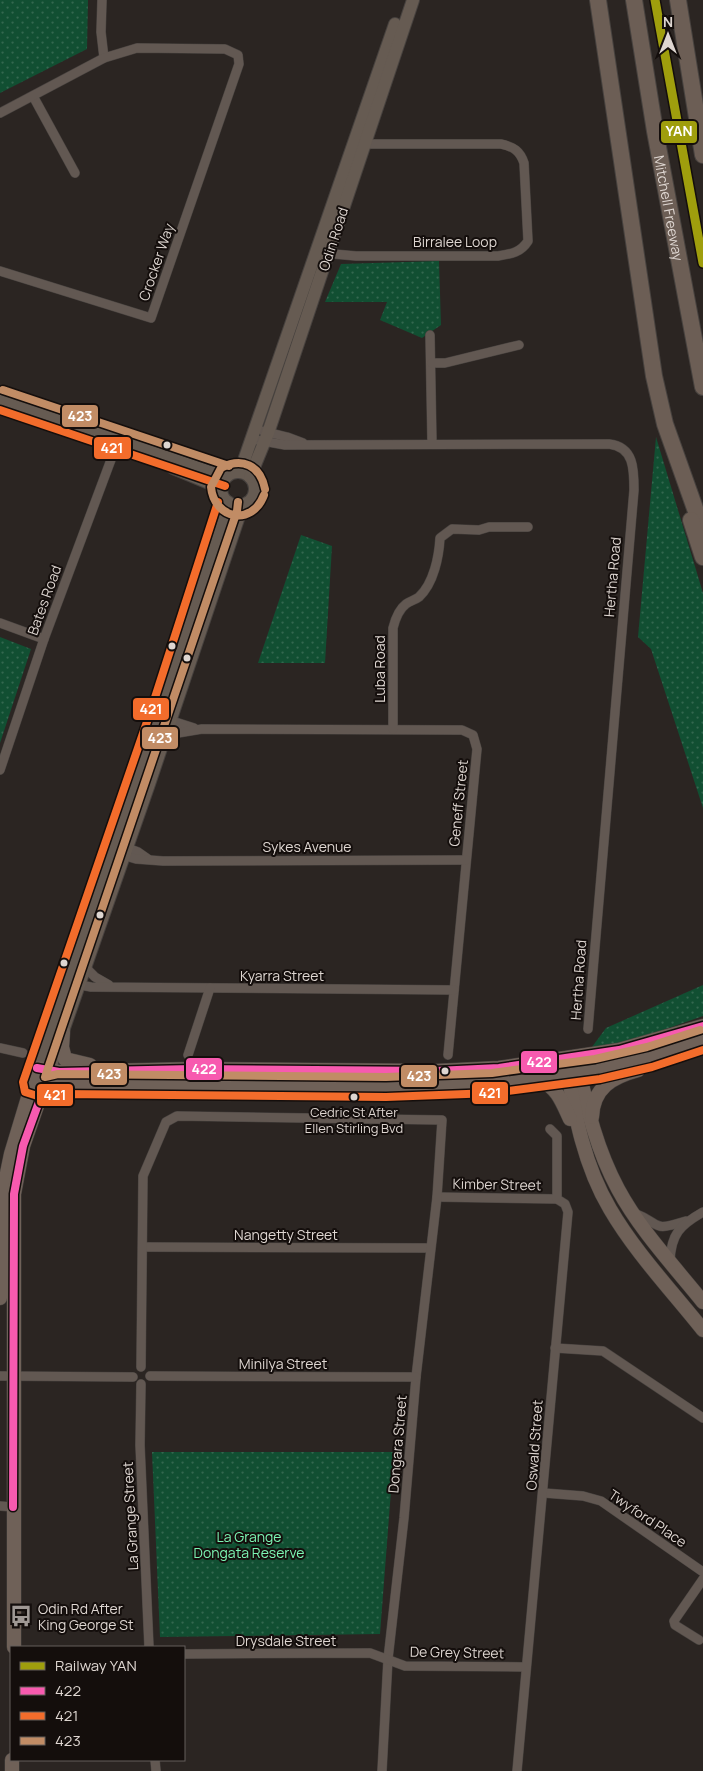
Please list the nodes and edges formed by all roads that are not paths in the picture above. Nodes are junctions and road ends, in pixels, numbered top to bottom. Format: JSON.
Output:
{"nodes":[{"id":1,"x":102,"y":0,"type":"edge"},
{"id":2,"x":404,"y":0,"type":"edge"},
{"id":3,"x":413,"y":0,"type":"edge"},
{"id":4,"x":598,"y":0,"type":"edge"},
{"id":5,"x":634,"y":0,"type":"edge"},
{"id":6,"x":678,"y":0,"type":"edge"},
{"id":7,"x":104,"y":58,"type":"junction"},
{"id":8,"x":33,"y":96,"type":"junction"},
{"id":9,"x":0,"y":113,"type":"edge"},
{"id":10,"x":361,"y":138,"type":"junction"},
{"id":11,"x":703,"y":155,"type":"edge"},
{"id":12,"x":75,"y":173,"type":"dead end"},
{"id":13,"x":323,"y":249,"type":"junction"},
{"id":14,"x":0,"y":271,"type":"edge"},
{"id":15,"x":430,"y":335,"type":"dead end"},
{"id":16,"x":519,"y":345,"type":"dead end"},
{"id":17,"x":432,"y":363,"type":"junction"},
{"id":18,"x":703,"y":387,"type":"edge"},
{"id":19,"x":0,"y":399,"type":"edge"},
{"id":20,"x":0,"y":408,"type":"edge"},
{"id":21,"x":260,"y":436,"type":"junction"},
{"id":22,"x":432,"y":443,"type":"junction"},
{"id":23,"x":116,"y":444,"type":"junction"},
{"id":24,"x":677,"y":460,"type":"junction"},
{"id":25,"x":239,"y":475,"type":"junction"},
{"id":26,"x":221,"y":488,"type":"junction"},
{"id":27,"x":228,"y":502,"type":"junction"},
{"id":28,"x":247,"y":503,"type":"junction"},
{"id":29,"x":528,"y":527,"type":"dead end"},
{"id":30,"x":703,"y":531,"type":"edge"},
{"id":31,"x":703,"y":557,"type":"edge"},
{"id":32,"x":0,"y":623,"type":"edge"},
{"id":33,"x":44,"y":639,"type":"junction"},
{"id":34,"x":163,"y":723,"type":"junction"},
{"id":35,"x":393,"y":729,"type":"junction"},
{"id":36,"x":0,"y":770,"type":"edge"},
{"id":37,"x":119,"y":849,"type":"junction"},
{"id":38,"x":466,"y":860,"type":"junction"},
{"id":39,"x":80,"y":964,"type":"junction"},
{"id":40,"x":74,"y":984,"type":"junction"},
{"id":41,"x":110,"y":985,"type":"junction"},
{"id":42,"x":210,"y":988,"type":"junction"},
{"id":43,"x":454,"y":990,"type":"junction"},
{"id":44,"x":703,"y":1026,"type":"edge"},
{"id":45,"x":588,"y":1029,"type":"dead end"},
{"id":46,"x":63,"y":1032,"type":"junction"},
{"id":47,"x":703,"y":1040,"type":"edge"},
{"id":48,"x":0,"y":1048,"type":"edge"},
{"id":49,"x":676,"y":1050,"type":"junction"},
{"id":50,"x":22,"y":1053,"type":"dead end"},
{"id":51,"x":448,"y":1054,"type":"dead end"},
{"id":52,"x":188,"y":1055,"type":"dead end"},
{"id":53,"x":571,"y":1058,"type":"junction"},
{"id":54,"x":43,"y":1070,"type":"junction"},
{"id":55,"x":130,"y":1070,"type":"junction"},
{"id":56,"x":574,"y":1075,"type":"junction"},
{"id":57,"x":542,"y":1080,"type":"junction"},
{"id":58,"x":38,"y":1086,"type":"junction"},
{"id":59,"x":591,"y":1125,"type":"junction"},
{"id":60,"x":550,"y":1129,"type":"dead end"},
{"id":61,"x":586,"y":1156,"type":"junction"},
{"id":62,"x":437,"y":1197,"type":"junction"},
{"id":63,"x":557,"y":1199,"type":"junction"},
{"id":64,"x":633,"y":1212,"type":"junction"},
{"id":65,"x":703,"y":1212,"type":"edge"},
{"id":66,"x":691,"y":1219,"type":"junction"},
{"id":67,"x":143,"y":1247,"type":"junction"},
{"id":68,"x":430,"y":1248,"type":"junction"},
{"id":69,"x":670,"y":1261,"type":"junction"},
{"id":70,"x":0,"y":1298,"type":"edge"},
{"id":71,"x":703,"y":1302,"type":"edge"},
{"id":72,"x":703,"y":1330,"type":"edge"},
{"id":73,"x":555,"y":1348,"type":"junction"},
{"id":74,"x":141,"y":1367,"type":"junction"},
{"id":75,"x":7,"y":1376,"type":"edge"},
{"id":76,"x":150,"y":1376,"type":"junction"},
{"id":77,"x":133,"y":1377,"type":"junction"},
{"id":78,"x":416,"y":1377,"type":"junction"},
{"id":79,"x":142,"y":1384,"type":"junction"},
{"id":80,"x":703,"y":1418,"type":"edge"},
{"id":81,"x":544,"y":1493,"type":"junction"},
{"id":82,"x":7,"y":1506,"type":"edge"},
{"id":83,"x":703,"y":1572,"type":"edge"},
{"id":84,"x":703,"y":1579,"type":"edge"},
{"id":85,"x":699,"y":1640,"type":"dead end"},
{"id":86,"x":14,"y":1646,"type":"edge"},
{"id":87,"x":149,"y":1646,"type":"edge"},
{"id":88,"x":185,"y":1654,"type":"edge"},
{"id":89,"x":388,"y":1659,"type":"junction"},
{"id":90,"x":526,"y":1667,"type":"junction"},
{"id":91,"x":382,"y":1771,"type":"edge"},
{"id":92,"x":517,"y":1771,"type":"edge"}],
"edges":[{"from":1,"to":7,"type":"street"},
{"from":2,"to":10,"type":"main road","name":"Odin Road"},
{"from":3,"to":10,"type":"main road","name":"Odin Road"},
{"from":4,"to":24,"type":"highway"},
{"from":5,"to":18,"type":"highway","name":"Mitchell Freeway"},
{"from":6,"to":11,"type":"highway"},
{"from":7,"to":8,"type":"street"},
{"from":7,"to":14,"type":"street","name":"Crocker Way"},
{"from":8,"to":9,"type":"street"},
{"from":8,"to":12,"type":"street"},
{"from":10,"to":13,"type":"main road","name":"Odin Road"},
{"from":10,"to":13,"type":"street","name":"Birralee Loop"},
{"from":13,"to":21,"type":"main road","name":"Odin Road"},
{"from":15,"to":17,"type":"street"},
{"from":16,"to":17,"type":"street"},
{"from":17,"to":22,"type":"street"},
{"from":19,"to":23,"type":"main road"},
{"from":20,"to":23,"type":"main road"},
{"from":21,"to":22,"type":"street","name":"Hertha Road"},
{"from":21,"to":25,"type":"main road","name":"Odin Road"},
{"from":22,"to":45,"type":"street","name":"Hertha Road"},
{"from":23,"to":25,"type":"main road"},
{"from":23,"to":26,"type":"main road"},
{"from":23,"to":33,"type":"street","name":"Bates Road"},
{"from":24,"to":30,"type":"highway"},
{"from":24,"to":31,"type":"highway"},
{"from":25,"to":26,"type":"main road","name":"Odin Road"},
{"from":25,"to":28,"type":"main road","name":"Odin Road"},
{"from":26,"to":27,"type":"main road"},
{"from":27,"to":28,"type":"main road"},
{"from":27,"to":34,"type":"main road","name":"Odin Road"},
{"from":28,"to":34,"type":"main road","name":"Odin Road"},
{"from":29,"to":35,"type":"street","name":"Luba Road"},
{"from":32,"to":33,"type":"street"},
{"from":33,"to":36,"type":"street","name":"Bates Road"},
{"from":34,"to":35,"type":"street","name":"Geneff Street"},
{"from":34,"to":37,"type":"main road","name":"Odin Road"},
{"from":35,"to":38,"type":"street","name":"Geneff Street"},
{"from":37,"to":38,"type":"street","name":"Sykes Avenue"},
{"from":37,"to":39,"type":"main road","name":"Odin Road"},
{"from":38,"to":43,"type":"street","name":"Geneff Street"},
{"from":39,"to":40,"type":"main road","name":"Odin Road"},
{"from":39,"to":41,"type":"street"},
{"from":40,"to":41,"type":"street","name":"Kyarra Street"},
{"from":40,"to":46,"type":"main road","name":"Odin Road"},
{"from":40,"to":54,"type":"main road","name":"Odin Road"},
{"from":41,"to":42,"type":"street","name":"Kyarra Street"},
{"from":42,"to":43,"type":"street","name":"Kyarra Street"},
{"from":42,"to":52,"type":"street"},
{"from":43,"to":51,"type":"street","name":"Geneff Street"},
{"from":44,"to":53,"type":"main road"},
{"from":46,"to":54,"type":"main road","name":"Odin Road"},
{"from":46,"to":55,"type":"main road"},
{"from":47,"to":49,"type":"main road"},
{"from":48,"to":50,"type":"street"},
{"from":49,"to":56,"type":"main road"},
{"from":49,"to":59,"type":"main road"},
{"from":53,"to":55,"type":"main road"},
{"from":53,"to":56,"type":"main road"},
{"from":54,"to":55,"type":"main road"},
{"from":54,"to":58,"type":"main road","name":"Odin Road"},
{"from":56,"to":57,"type":"main road"},
{"from":56,"to":59,"type":"main road"},
{"from":56,"to":61,"type":"main road"},
{"from":57,"to":58,"type":"main road"},
{"from":57,"to":61,"type":"main road"},
{"from":58,"to":70,"type":"main road","name":"Odin Road"},
{"from":58,"to":75,"type":"main road","name":"Odin Road"},
{"from":59,"to":64,"type":"main road"},
{"from":60,"to":63,"type":"street","name":"Oswald Street"},
{"from":61,"to":72,"type":"main road"},
{"from":62,"to":63,"type":"street","name":"Kimber Street"},
{"from":62,"to":67,"type":"street","name":"Dongara Street"},
{"from":62,"to":68,"type":"street","name":"Dongara Street"},
{"from":63,"to":73,"type":"street","name":"Oswald Street"},
{"from":64,"to":66,"type":"street"},
{"from":64,"to":69,"type":"main road"},
{"from":65,"to":66,"type":"street"},
{"from":66,"to":69,"type":"street"},
{"from":67,"to":68,"type":"street","name":"Nangetty Street"},
{"from":67,"to":74,"type":"street"},
{"from":68,"to":78,"type":"street","name":"Dongara Street"},
{"from":69,"to":71,"type":"main road"},
{"from":73,"to":80,"type":"street"},
{"from":73,"to":81,"type":"street","name":"Oswald Street"},
{"from":74,"to":76,"type":"street"},
{"from":74,"to":77,"type":"street"},
{"from":75,"to":77,"type":"street"},
{"from":75,"to":82,"type":"main road","name":"Odin Road"},
{"from":76,"to":78,"type":"street","name":"Minilya Street"},
{"from":76,"to":79,"type":"street"},
{"from":77,"to":79,"type":"street"},
{"from":78,"to":89,"type":"street","name":"Dongara Street"},
{"from":79,"to":87,"type":"street","name":"La Grange Street"},
{"from":81,"to":83,"type":"street","name":"Twyford Place"},
{"from":81,"to":90,"type":"street","name":"Oswald Street"},
{"from":82,"to":86,"type":"main road","name":"Odin Road"},
{"from":84,"to":85,"type":"street"},
{"from":88,"to":89,"type":"street","name":"Drysdale Street"},
{"from":89,"to":90,"type":"street","name":"De Grey Street"},
{"from":89,"to":91,"type":"street","name":"Dongara Street"},
{"from":90,"to":92,"type":"street","name":"Oswald Street"}]}
